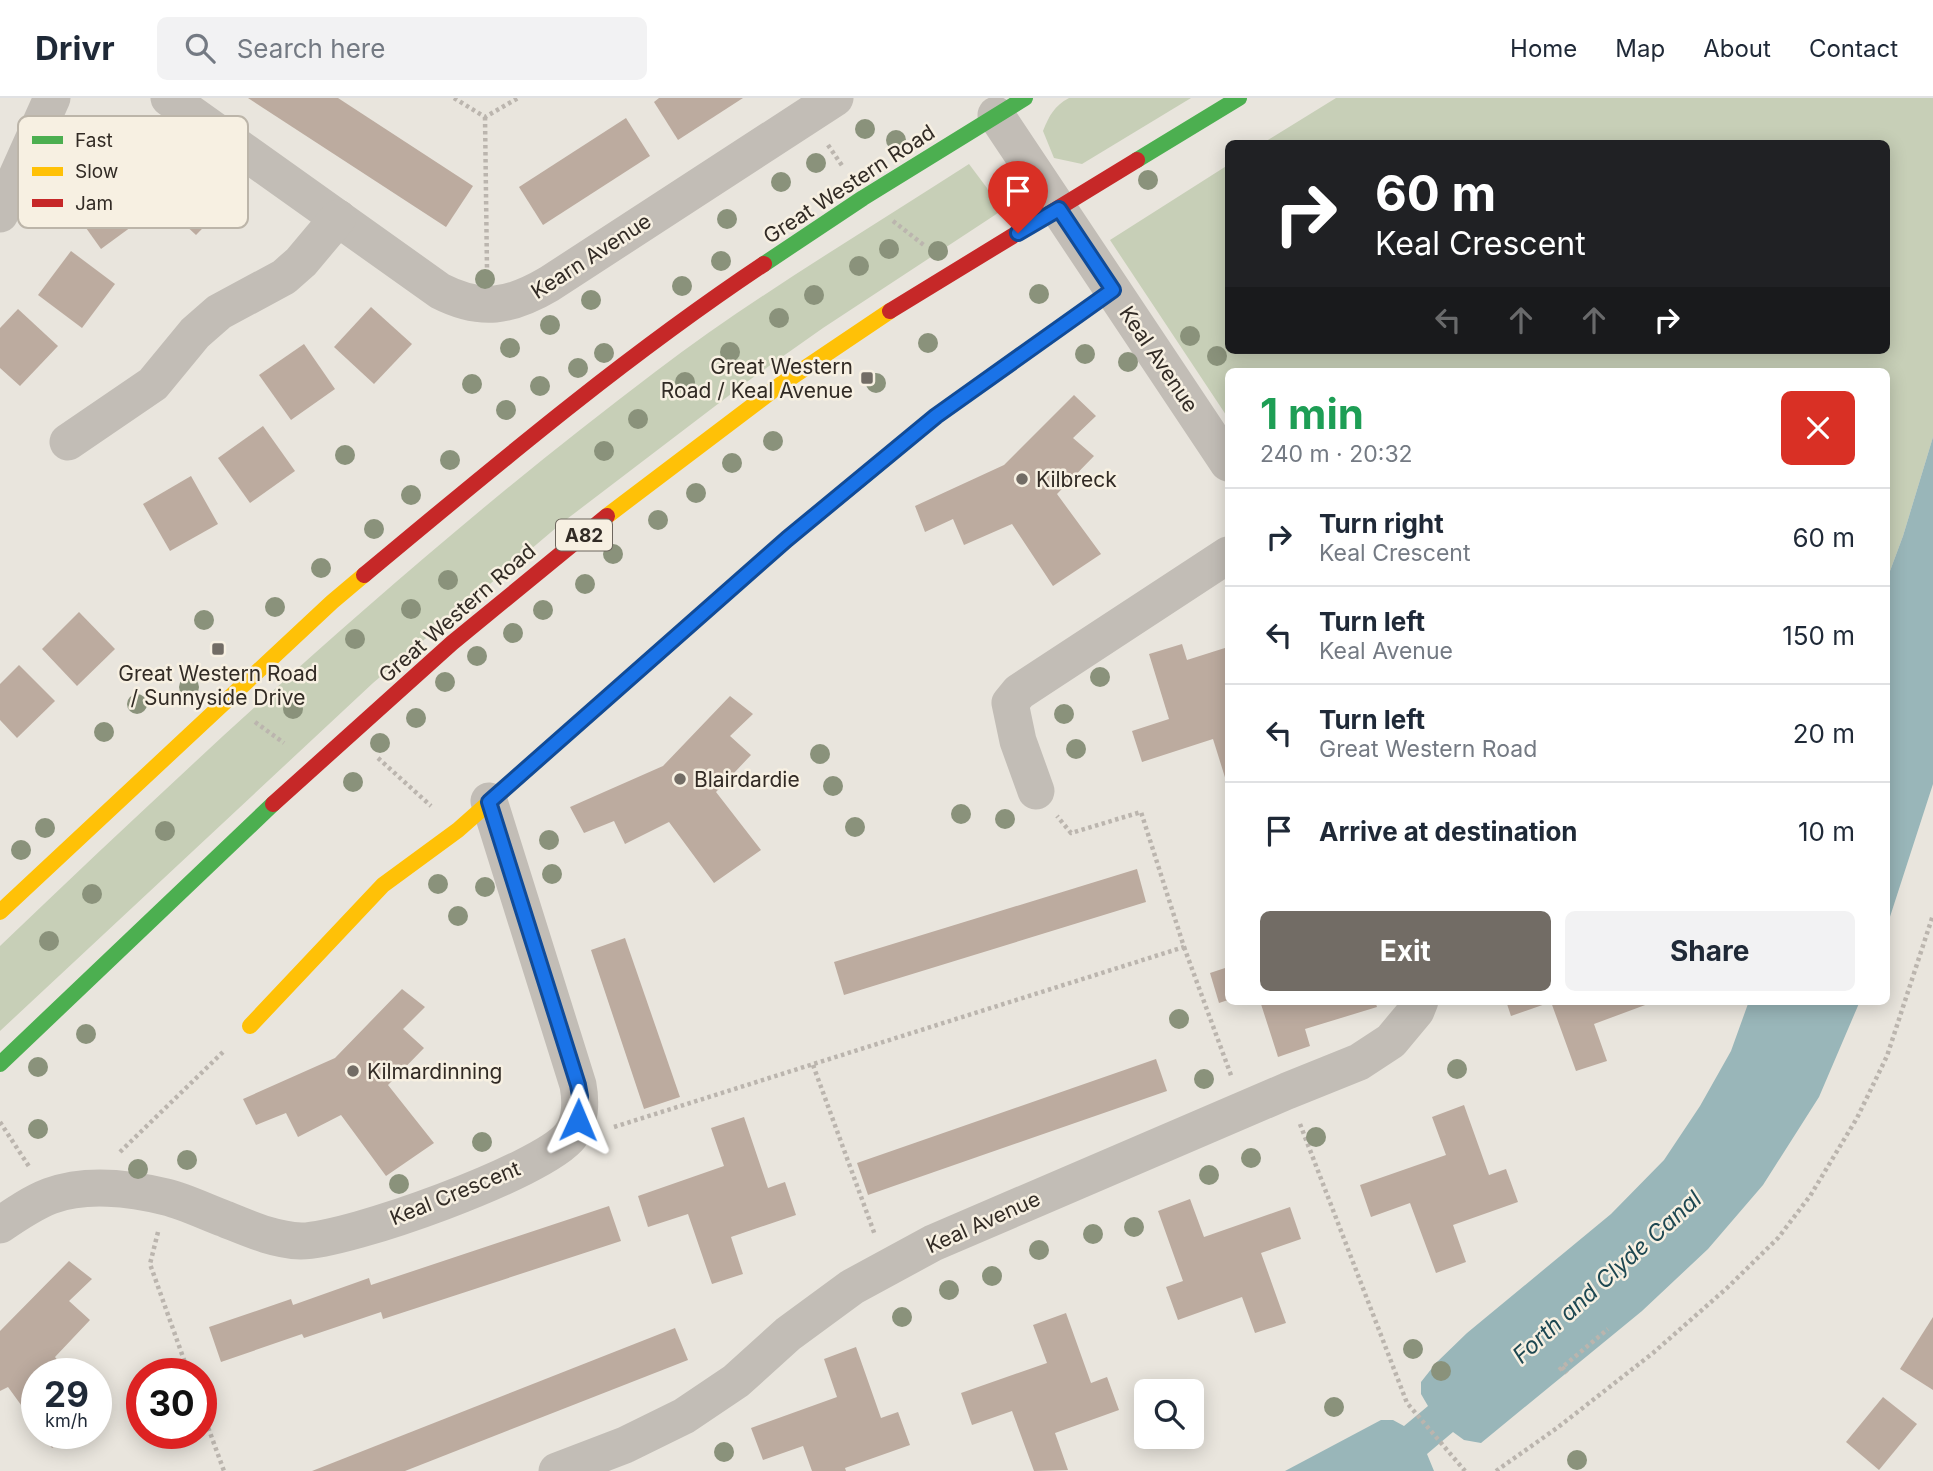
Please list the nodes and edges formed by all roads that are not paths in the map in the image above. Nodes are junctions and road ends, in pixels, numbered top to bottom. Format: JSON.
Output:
{"nodes":[{"id":1,"x":52,"y":98,"type":"edge"},
{"id":2,"x":169,"y":98,"type":"edge"},
{"id":3,"x":835,"y":98,"type":"edge"},
{"id":4,"x":1238,"y":98,"type":"edge"},
{"id":5,"x":1011,"y":106,"type":"edge"},
{"id":6,"x":44,"y":116,"type":"edge"},
{"id":7,"x":194,"y":116,"type":"edge"},
{"id":8,"x":248,"y":155,"type":"edge"},
{"id":9,"x":18,"y":174,"type":"edge"},
{"id":10,"x":1059,"y":209,"type":"junction"},
{"id":11,"x":0,"y":214,"type":"edge"},
{"id":12,"x":338,"y":219,"type":"junction"},
{"id":13,"x":1113,"y":290,"type":"junction"},
{"id":14,"x":68,"y":442,"type":"dead end"},
{"id":15,"x":1225,"y":458,"type":"edge"},
{"id":16,"x":1225,"y":557,"type":"edge"},
{"id":17,"x":1036,"y":791,"type":"road end"},
{"id":18,"x":489,"y":802,"type":"junction"},
{"id":19,"x":0,"y":912,"type":"edge"},
{"id":20,"x":1418,"y":1005,"type":"edge"},
{"id":21,"x":250,"y":1026,"type":"road end"},
{"id":22,"x":0,"y":1064,"type":"edge"},
{"id":23,"x":0,"y":1226,"type":"edge"},
{"id":24,"x":557,"y":1471,"type":"edge"}],
"edges":[{"from":1,"to":6,"type":"street"},
{"from":2,"to":7,"type":"street","name":"Kearn Avenue"},
{"from":3,"to":12,"type":"street","name":"Kearn Avenue"},
{"from":4,"to":10,"type":"main road","name":"Great Western Road","number":"A82"},
{"from":5,"to":10,"type":"street","name":"Keal Avenue"},
{"from":5,"to":19,"type":"main road","name":"Great Western Road"},
{"from":8,"to":12,"type":"street","name":"Kearn Avenue"},
{"from":9,"to":11,"type":"street"},
{"from":10,"to":13,"type":"street","name":"Keal Avenue"},
{"from":10,"to":22,"type":"main road","name":"Great Western Road","number":"A82"},
{"from":12,"to":14,"type":"street"},
{"from":13,"to":15,"type":"street","name":"Keal Avenue"},
{"from":13,"to":18,"type":"main road"},
{"from":16,"to":17,"type":"street"},
{"from":18,"to":21,"type":"main road"},
{"from":18,"to":23,"type":"street","name":"Keal Crescent"},
{"from":20,"to":24,"type":"street","name":"Keal Avenue"}]}
